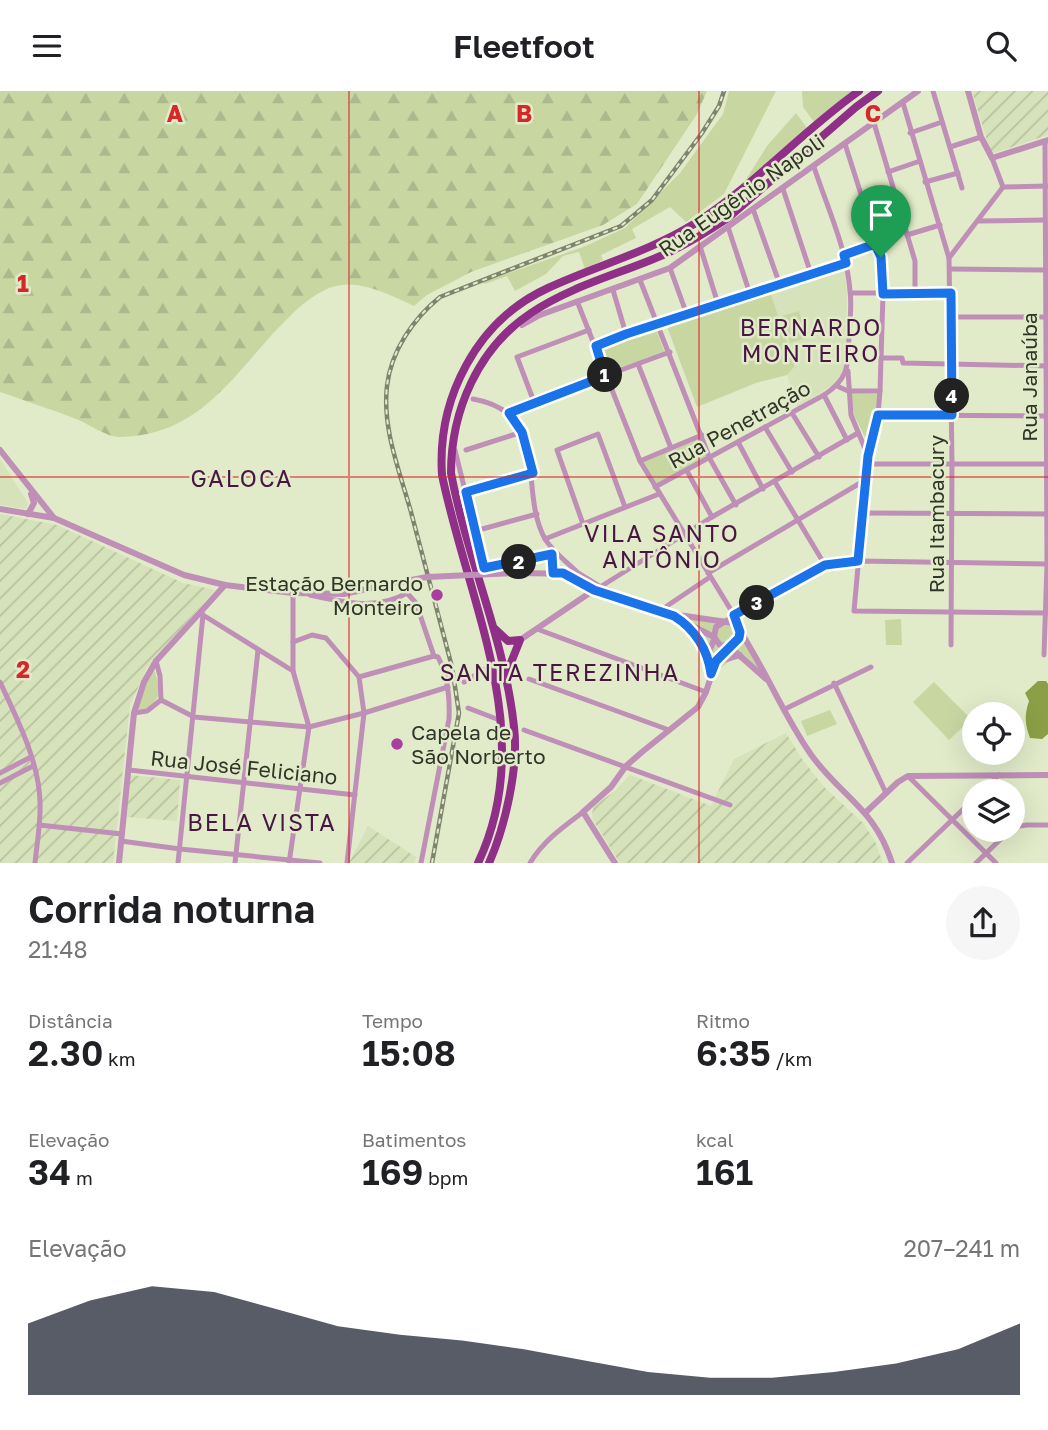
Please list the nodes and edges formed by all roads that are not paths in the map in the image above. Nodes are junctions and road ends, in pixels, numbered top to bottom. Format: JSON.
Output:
{"nodes":[{"id":1,"x":859,"y":91,"type":"edge"},
{"id":2,"x":878,"y":91,"type":"edge"},
{"id":3,"x":918,"y":91,"type":"edge"},
{"id":4,"x":933,"y":91,"type":"edge"},
{"id":5,"x":968,"y":91,"type":"edge"},
{"id":6,"x":902,"y":103,"type":"junction"},
{"id":7,"x":874,"y":123,"type":"junction"},
{"id":8,"x":942,"y":123,"type":"junction"},
{"id":9,"x":910,"y":133,"type":"junction"},
{"id":10,"x":981,"y":137,"type":"junction"},
{"id":11,"x":1047,"y":141,"type":"edge"},
{"id":12,"x":845,"y":144,"type":"junction"},
{"id":13,"x":950,"y":147,"type":"junction"},
{"id":14,"x":992,"y":158,"type":"junction"},
{"id":15,"x":920,"y":161,"type":"junction"},
{"id":16,"x":814,"y":167,"type":"junction"},
{"id":17,"x":888,"y":172,"type":"junction"},
{"id":18,"x":958,"y":173,"type":"junction"},
{"id":19,"x":925,"y":182,"type":"junction"},
{"id":20,"x":1047,"y":186,"type":"edge"},
{"id":21,"x":1003,"y":187,"type":"junction"},
{"id":22,"x":962,"y":188,"type":"dead end"},
{"id":23,"x":783,"y":189,"type":"junction"},
{"id":24,"x":898,"y":207,"type":"junction"},
{"id":25,"x":753,"y":209,"type":"junction"},
{"id":26,"x":867,"y":217,"type":"junction"},
{"id":27,"x":1044,"y":220,"type":"junction"},
{"id":28,"x":979,"y":221,"type":"junction"},
{"id":29,"x":940,"y":225,"type":"junction"},
{"id":30,"x":728,"y":227,"type":"junction"},
{"id":31,"x":907,"y":235,"type":"junction"},
{"id":32,"x":1046,"y":236,"type":"edge"},
{"id":33,"x":875,"y":244,"type":"junction"},
{"id":34,"x":700,"y":246,"type":"junction"},
{"id":35,"x":844,"y":255,"type":"junction"},
{"id":36,"x":949,"y":258,"type":"junction"},
{"id":37,"x":846,"y":263,"type":"junction"},
{"id":38,"x":670,"y":268,"type":"junction"},
{"id":39,"x":950,"y":269,"type":"junction"},
{"id":40,"x":1045,"y":270,"type":"junction"},
{"id":41,"x":811,"y":274,"type":"junction"},
{"id":42,"x":640,"y":280,"type":"junction"},
{"id":43,"x":780,"y":285,"type":"junction"},
{"id":44,"x":613,"y":290,"type":"junction"},
{"id":45,"x":851,"y":293,"type":"junction"},
{"id":46,"x":951,"y":293,"type":"junction"},
{"id":47,"x":750,"y":294,"type":"junction"},
{"id":48,"x":883,"y":294,"type":"junction"},
{"id":49,"x":915,"y":294,"type":"junction"},
{"id":50,"x":577,"y":301,"type":"junction"},
{"id":51,"x":719,"y":304,"type":"junction"},
{"id":52,"x":687,"y":315,"type":"junction"},
{"id":53,"x":951,"y":317,"type":"junction"},
{"id":54,"x":1046,"y":317,"type":"edge"},
{"id":55,"x":657,"y":324,"type":"junction"},
{"id":56,"x":589,"y":330,"type":"junction"},
{"id":57,"x":626,"y":334,"type":"junction"},
{"id":58,"x":497,"y":343,"type":"junction"},
{"id":59,"x":596,"y":346,"type":"junction"},
{"id":60,"x":670,"y":352,"type":"junction"},
{"id":61,"x":882,"y":358,"type":"junction"},
{"id":62,"x":638,"y":364,"type":"junction"},
{"id":63,"x":848,"y":365,"type":"junction"},
{"id":64,"x":951,"y":365,"type":"junction"},
{"id":65,"x":1047,"y":366,"type":"edge"},
{"id":66,"x":605,"y":376,"type":"junction"},
{"id":67,"x":837,"y":386,"type":"junction"},
{"id":68,"x":848,"y":391,"type":"junction"},
{"id":69,"x":880,"y":391,"type":"junction"},
{"id":70,"x":824,"y":395,"type":"junction"},
{"id":71,"x":473,"y":399,"type":"dead end"},
{"id":72,"x":534,"y":402,"type":"junction"},
{"id":73,"x":509,"y":413,"type":"junction"},
{"id":74,"x":792,"y":413,"type":"junction"},
{"id":75,"x":878,"y":415,"type":"junction"},
{"id":76,"x":952,"y":415,"type":"junction"},
{"id":77,"x":1046,"y":416,"type":"edge"},
{"id":78,"x":765,"y":428,"type":"junction"},
{"id":79,"x":522,"y":432,"type":"junction"},
{"id":80,"x":859,"y":433,"type":"junction"},
{"id":81,"x":702,"y":435,"type":"junction"},
{"id":82,"x":847,"y":440,"type":"junction"},
{"id":83,"x":453,"y":441,"type":"junction"},
{"id":84,"x":738,"y":442,"type":"junction"},
{"id":85,"x":671,"y":448,"type":"junction"},
{"id":86,"x":0,"y":450,"type":"edge"},
{"id":87,"x":466,"y":450,"type":"dead end"},
{"id":88,"x":868,"y":456,"type":"junction"},
{"id":89,"x":819,"y":457,"type":"junction"},
{"id":90,"x":710,"y":459,"type":"junction"},
{"id":91,"x":640,"y":461,"type":"junction"},
{"id":92,"x":952,"y":463,"type":"junction"},
{"id":93,"x":868,"y":464,"type":"junction"},
{"id":94,"x":1047,"y":464,"type":"edge"},
{"id":95,"x":687,"y":471,"type":"junction"},
{"id":96,"x":792,"y":472,"type":"junction"},
{"id":97,"x":533,"y":473,"type":"junction"},
{"id":98,"x":867,"y":479,"type":"junction"},
{"id":99,"x":775,"y":482,"type":"junction"},
{"id":100,"x":655,"y":487,"type":"junction"},
{"id":101,"x":763,"y":488,"type":"junction"},
{"id":102,"x":29,"y":489,"type":"junction"},
{"id":103,"x":466,"y":492,"type":"junction"},
{"id":104,"x":659,"y":494,"type":"junction"},
{"id":105,"x":736,"y":505,"type":"junction"},
{"id":106,"x":625,"y":507,"type":"junction"},
{"id":107,"x":0,"y":509,"type":"edge"},
{"id":108,"x":863,"y":513,"type":"junction"},
{"id":109,"x":951,"y":513,"type":"junction"},
{"id":110,"x":28,"y":514,"type":"junction"},
{"id":111,"x":537,"y":514,"type":"junction"},
{"id":112,"x":1047,"y":514,"type":"edge"},
{"id":113,"x":712,"y":517,"type":"junction"},
{"id":114,"x":54,"y":518,"type":"junction"},
{"id":115,"x":797,"y":520,"type":"junction"},
{"id":116,"x":583,"y":524,"type":"junction"},
{"id":117,"x":475,"y":531,"type":"junction"},
{"id":118,"x":684,"y":535,"type":"junction"},
{"id":119,"x":545,"y":539,"type":"junction"},
{"id":120,"x":553,"y":551,"type":"junction"},
{"id":121,"x":471,"y":552,"type":"junction"},
{"id":122,"x":858,"y":561,"type":"junction"},
{"id":123,"x":951,"y":563,"type":"junction"},
{"id":124,"x":1047,"y":564,"type":"edge"},
{"id":125,"x":825,"y":565,"type":"junction"},
{"id":126,"x":553,"y":573,"type":"junction"},
{"id":127,"x":563,"y":573,"type":"junction"},
{"id":128,"x":579,"y":574,"type":"junction"},
{"id":129,"x":709,"y":575,"type":"junction"},
{"id":130,"x":225,"y":585,"type":"junction"},
{"id":131,"x":597,"y":589,"type":"junction"},
{"id":132,"x":297,"y":593,"type":"junction"},
{"id":133,"x":658,"y":611,"type":"junction"},
{"id":134,"x":952,"y":611,"type":"junction"},
{"id":135,"x":202,"y":613,"type":"junction"},
{"id":136,"x":1047,"y":613,"type":"edge"},
{"id":137,"x":734,"y":615,"type":"junction"},
{"id":138,"x":674,"y":616,"type":"junction"},
{"id":139,"x":491,"y":619,"type":"junction"},
{"id":140,"x":682,"y":621,"type":"junction"},
{"id":141,"x":725,"y":622,"type":"junction"},
{"id":142,"x":537,"y":628,"type":"junction"},
{"id":143,"x":739,"y":629,"type":"junction"},
{"id":144,"x":715,"y":637,"type":"junction"},
{"id":145,"x":520,"y":640,"type":"junction"},
{"id":146,"x":293,"y":642,"type":"junction"},
{"id":147,"x":951,"y":645,"type":"dead end"},
{"id":148,"x":729,"y":647,"type":"junction"},
{"id":149,"x":258,"y":650,"type":"junction"},
{"id":150,"x":740,"y":655,"type":"junction"},
{"id":151,"x":1044,"y":655,"type":"dead end"},
{"id":152,"x":434,"y":656,"type":"junction"},
{"id":153,"x":712,"y":660,"type":"junction"},
{"id":154,"x":156,"y":661,"type":"junction"},
{"id":155,"x":492,"y":665,"type":"junction"},
{"id":156,"x":871,"y":667,"type":"dead end"},
{"id":157,"x":293,"y":671,"type":"junction"},
{"id":158,"x":359,"y":677,"type":"junction"},
{"id":159,"x":529,"y":679,"type":"dead end"},
{"id":160,"x":0,"y":682,"type":"edge"},
{"id":161,"x":464,"y":682,"type":"dead end"},
{"id":162,"x":770,"y":682,"type":"junction"},
{"id":163,"x":834,"y":683,"type":"junction"},
{"id":164,"x":448,"y":687,"type":"junction"},
{"id":165,"x":706,"y":692,"type":"junction"},
{"id":166,"x":510,"y":696,"type":"junction"},
{"id":167,"x":161,"y":700,"type":"junction"},
{"id":168,"x":468,"y":708,"type":"dead end"},
{"id":169,"x":785,"y":709,"type":"junction"},
{"id":170,"x":134,"y":713,"type":"junction"},
{"id":171,"x":364,"y":713,"type":"junction"},
{"id":172,"x":194,"y":717,"type":"junction"},
{"id":173,"x":502,"y":721,"type":"junction"},
{"id":174,"x":250,"y":722,"type":"junction"},
{"id":175,"x":309,"y":727,"type":"junction"},
{"id":176,"x":524,"y":730,"type":"dead end"},
{"id":177,"x":669,"y":730,"type":"junction"},
{"id":178,"x":31,"y":757,"type":"junction"},
{"id":179,"x":33,"y":766,"type":"junction"},
{"id":180,"x":626,"y":766,"type":"junction"},
{"id":181,"x":129,"y":770,"type":"junction"},
{"id":182,"x":0,"y":773,"type":"edge"},
{"id":183,"x":999,"y":775,"type":"junction"},
{"id":184,"x":1048,"y":775,"type":"edge"},
{"id":185,"x":908,"y":776,"type":"junction"},
{"id":186,"x":187,"y":777,"type":"junction"},
{"id":187,"x":995,"y":779,"type":"edge"},
{"id":188,"x":244,"y":782,"type":"junction"},
{"id":189,"x":0,"y":783,"type":"edge"},
{"id":190,"x":299,"y":789,"type":"junction"},
{"id":191,"x":886,"y":793,"type":"junction"},
{"id":192,"x":355,"y":795,"type":"junction"},
{"id":193,"x":730,"y":805,"type":"dead end"},
{"id":194,"x":962,"y":811,"type":"edge"},
{"id":195,"x":583,"y":812,"type":"junction"},
{"id":196,"x":866,"y":813,"type":"junction"},
{"id":197,"x":954,"y":819,"type":"junction"},
{"id":198,"x":39,"y":825,"type":"junction"},
{"id":199,"x":1048,"y":825,"type":"edge"},
{"id":200,"x":1025,"y":826,"type":"edge"},
{"id":201,"x":122,"y":838,"type":"junction"},
{"id":202,"x":997,"y":842,"type":"edge"},
{"id":203,"x":180,"y":849,"type":"junction"},
{"id":204,"x":986,"y":853,"type":"junction"},
{"id":205,"x":236,"y":855,"type":"junction"},
{"id":206,"x":289,"y":862,"type":"edge"},
{"id":207,"x":35,"y":863,"type":"edge"},
{"id":208,"x":119,"y":863,"type":"edge"},
{"id":209,"x":178,"y":863,"type":"edge"},
{"id":210,"x":235,"y":863,"type":"edge"},
{"id":211,"x":320,"y":863,"type":"edge"},
{"id":212,"x":347,"y":863,"type":"edge"},
{"id":213,"x":421,"y":863,"type":"edge"},
{"id":214,"x":478,"y":863,"type":"edge"},
{"id":215,"x":489,"y":863,"type":"edge"},
{"id":216,"x":530,"y":863,"type":"edge"},
{"id":217,"x":615,"y":863,"type":"edge"},
{"id":218,"x":892,"y":863,"type":"edge"},
{"id":219,"x":907,"y":863,"type":"edge"},
{"id":220,"x":976,"y":863,"type":"edge"},
{"id":221,"x":996,"y":863,"type":"edge"}],
"edges":[{"from":1,"to":155,"type":"highway"},
{"from":2,"to":58,"type":"highway"},
{"from":3,"to":6,"type":"street","name":"Rua Eugênio Napoli"},
{"from":4,"to":8,"type":"street"},
{"from":5,"to":10,"type":"street"},
{"from":6,"to":7,"type":"street","name":"Rua Eugênio Napoli"},
{"from":6,"to":9,"type":"street","name":"Rua Itambacury"},
{"from":7,"to":12,"type":"street","name":"Rua Eugênio Napoli"},
{"from":7,"to":17,"type":"street"},
{"from":8,"to":9,"type":"street"},
{"from":8,"to":13,"type":"street"},
{"from":9,"to":15,"type":"street","name":"Rua Itambacury"},
{"from":10,"to":13,"type":"street"},
{"from":10,"to":14,"type":"street"},
{"from":11,"to":14,"type":"street"},
{"from":11,"to":20,"type":"street","name":"Rua Janaúba"},
{"from":12,"to":16,"type":"street","name":"Rua Eugênio Napoli"},
{"from":12,"to":26,"type":"street"},
{"from":13,"to":18,"type":"street"},
{"from":14,"to":21,"type":"street"},
{"from":15,"to":17,"type":"street"},
{"from":15,"to":19,"type":"street","name":"Rua Itambacury"},
{"from":16,"to":23,"type":"street","name":"Rua Eugênio Napoli"},
{"from":16,"to":35,"type":"street"},
{"from":17,"to":24,"type":"street"},
{"from":18,"to":19,"type":"street"},
{"from":18,"to":22,"type":"street"},
{"from":19,"to":29,"type":"street","name":"Rua Itambacury"},
{"from":20,"to":21,"type":"street"},
{"from":20,"to":27,"type":"street","name":"Rua Janaúba"},
{"from":21,"to":28,"type":"street"},
{"from":23,"to":25,"type":"street","name":"Rua Eugênio Napoli"},
{"from":23,"to":41,"type":"street"},
{"from":24,"to":26,"type":"street"},
{"from":24,"to":31,"type":"street"},
{"from":25,"to":30,"type":"street","name":"Rua Eugênio Napoli"},
{"from":25,"to":43,"type":"street"},
{"from":26,"to":33,"type":"street"},
{"from":27,"to":28,"type":"street"},
{"from":27,"to":32,"type":"street","name":"Rua Janaúba"},
{"from":28,"to":36,"type":"street"},
{"from":29,"to":31,"type":"street"},
{"from":29,"to":36,"type":"street","name":"Rua Itambacury"},
{"from":30,"to":34,"type":"street","name":"Rua Eugênio Napoli"},
{"from":30,"to":47,"type":"street"},
{"from":31,"to":49,"type":"street"},
{"from":32,"to":40,"type":"street","name":"Rua Janaúba"},
{"from":33,"to":35,"type":"street"},
{"from":33,"to":48,"type":"street"},
{"from":34,"to":38,"type":"street","name":"Rua Eugênio Napoli"},
{"from":34,"to":51,"type":"street"},
{"from":35,"to":37,"type":"street"},
{"from":36,"to":39,"type":"street","name":"Rua Itambacury"},
{"from":37,"to":41,"type":"street"},
{"from":37,"to":45,"type":"street"},
{"from":38,"to":42,"type":"street","name":"Rua Eugênio Napoli"},
{"from":38,"to":52,"type":"street"},
{"from":39,"to":40,"type":"street"},
{"from":39,"to":46,"type":"street","name":"Rua Itambacury"},
{"from":40,"to":54,"type":"street","name":"Rua Janaúba"},
{"from":41,"to":43,"type":"street"},
{"from":42,"to":44,"type":"street","name":"Rua Eugênio Napoli"},
{"from":42,"to":55,"type":"street"},
{"from":43,"to":47,"type":"street"},
{"from":44,"to":50,"type":"street","name":"Rua Eugênio Napoli"},
{"from":44,"to":57,"type":"street"},
{"from":45,"to":48,"type":"street"},
{"from":45,"to":63,"type":"street"},
{"from":46,"to":49,"type":"street"},
{"from":46,"to":53,"type":"street","name":"Rua Itambacury"},
{"from":47,"to":51,"type":"street"},
{"from":48,"to":49,"type":"street"},
{"from":48,"to":61,"type":"street"},
{"from":50,"to":56,"type":"street"},
{"from":50,"to":58,"type":"street","name":"Rua Eugênio Napoli"},
{"from":51,"to":52,"type":"street"},
{"from":52,"to":55,"type":"street"},
{"from":53,"to":54,"type":"street"},
{"from":53,"to":64,"type":"street","name":"Rua Itambacury"},
{"from":54,"to":65,"type":"street","name":"Rua Janaúba"},
{"from":55,"to":57,"type":"street"},
{"from":55,"to":60,"type":"street"},
{"from":56,"to":59,"type":"street"},
{"from":56,"to":72,"type":"street"},
{"from":57,"to":59,"type":"street"},
{"from":58,"to":83,"type":"highway"},
{"from":59,"to":66,"type":"street"},
{"from":60,"to":62,"type":"street"},
{"from":60,"to":81,"type":"street"},
{"from":61,"to":64,"type":"street"},
{"from":61,"to":69,"type":"street"},
{"from":62,"to":66,"type":"street"},
{"from":62,"to":85,"type":"street"},
{"from":63,"to":67,"type":"street"},
{"from":63,"to":68,"type":"street"},
{"from":64,"to":65,"type":"street"},
{"from":64,"to":76,"type":"street","name":"Rua Itambacury"},
{"from":65,"to":77,"type":"street","name":"Rua Janaúba"},
{"from":66,"to":72,"type":"street"},
{"from":66,"to":91,"type":"street"},
{"from":67,"to":68,"type":"street"},
{"from":67,"to":70,"type":"street","name":"Rua Penetração"},
{"from":68,"to":69,"type":"street"},
{"from":68,"to":80,"type":"street"},
{"from":69,"to":75,"type":"street"},
{"from":70,"to":74,"type":"street","name":"Rua Penetração"},
{"from":70,"to":82,"type":"street"},
{"from":71,"to":73,"type":"street"},
{"from":72,"to":73,"type":"street"},
{"from":73,"to":79,"type":"street"},
{"from":74,"to":78,"type":"street","name":"Rua Penetração"},
{"from":74,"to":89,"type":"street"},
{"from":75,"to":76,"type":"street"},
{"from":75,"to":88,"type":"street"},
{"from":76,"to":77,"type":"street"},
{"from":76,"to":92,"type":"street","name":"Rua Itambacury"},
{"from":77,"to":94,"type":"street","name":"Rua Janaúba"},
{"from":78,"to":84,"type":"street","name":"Rua Penetração"},
{"from":78,"to":96,"type":"street"},
{"from":79,"to":87,"type":"street"},
{"from":79,"to":97,"type":"street"},
{"from":80,"to":82,"type":"street"},
{"from":80,"to":88,"type":"street"},
{"from":81,"to":85,"type":"street"},
{"from":81,"to":90,"type":"street"},
{"from":82,"to":89,"type":"street"},
{"from":83,"to":103,"type":"street"},
{"from":83,"to":121,"type":"highway"},
{"from":84,"to":90,"type":"street","name":"Rua Penetração"},
{"from":84,"to":101,"type":"street"},
{"from":85,"to":91,"type":"street"},
{"from":86,"to":102,"type":"street"},
{"from":88,"to":93,"type":"street"},
{"from":89,"to":96,"type":"street"},
{"from":90,"to":95,"type":"street","name":"Rua Penetração"},
{"from":90,"to":105,"type":"street"},
{"from":91,"to":100,"type":"street"},
{"from":92,"to":93,"type":"street"},
{"from":92,"to":94,"type":"street"},
{"from":92,"to":109,"type":"street","name":"Rua Itambacury"},
{"from":93,"to":98,"type":"street"},
{"from":94,"to":112,"type":"street","name":"Rua Janaúba"},
{"from":95,"to":100,"type":"street","name":"Rua Penetração"},
{"from":95,"to":113,"type":"street"},
{"from":96,"to":99,"type":"street"},
{"from":97,"to":103,"type":"street"},
{"from":97,"to":111,"type":"street"},
{"from":98,"to":108,"type":"street"},
{"from":98,"to":115,"type":"street"},
{"from":99,"to":101,"type":"street"},
{"from":99,"to":115,"type":"street"},
{"from":100,"to":104,"type":"street"},
{"from":101,"to":105,"type":"street"},
{"from":102,"to":110,"type":"street"},
{"from":102,"to":114,"type":"street"},
{"from":103,"to":117,"type":"street"},
{"from":104,"to":106,"type":"street"},
{"from":104,"to":118,"type":"street"},
{"from":105,"to":113,"type":"street"},
{"from":106,"to":116,"type":"street"},
{"from":106,"to":116,"type":"street"},
{"from":107,"to":110,"type":"street"},
{"from":108,"to":109,"type":"street"},
{"from":108,"to":122,"type":"street"},
{"from":109,"to":112,"type":"street"},
{"from":109,"to":123,"type":"street","name":"Rua Itambacury"},
{"from":110,"to":114,"type":"street"},
{"from":111,"to":117,"type":"street"},
{"from":111,"to":119,"type":"street"},
{"from":112,"to":124,"type":"street","name":"Rua Janaúba"},
{"from":113,"to":118,"type":"street"},
{"from":114,"to":130,"type":"street"},
{"from":115,"to":125,"type":"street"},
{"from":115,"to":129,"type":"street"},
{"from":116,"to":119,"type":"street"},
{"from":117,"to":120,"type":"street"},
{"from":117,"to":121,"type":"highway"},
{"from":118,"to":129,"type":"street"},
{"from":118,"to":131,"type":"street"},
{"from":119,"to":120,"type":"street"},
{"from":120,"to":126,"type":"street"},
{"from":120,"to":128,"type":"street"},
{"from":121,"to":139,"type":"highway"},
{"from":122,"to":123,"type":"street"},
{"from":122,"to":125,"type":"street"},
{"from":122,"to":134,"type":"street"},
{"from":123,"to":124,"type":"street"},
{"from":123,"to":134,"type":"street","name":"Rua Itambacury"},
{"from":124,"to":136,"type":"street","name":"Rua Janaúba"},
{"from":125,"to":137,"type":"street"},
{"from":126,"to":127,"type":"street"},
{"from":126,"to":132,"type":"street","bridge":true},
{"from":127,"to":128,"type":"street"},
{"from":127,"to":131,"type":"street"},
{"from":128,"to":131,"type":"street"},
{"from":129,"to":133,"type":"street"},
{"from":129,"to":137,"type":"street"},
{"from":130,"to":132,"type":"street"},
{"from":130,"to":135,"type":"street"},
{"from":131,"to":133,"type":"street"},
{"from":131,"to":142,"type":"street"},
{"from":132,"to":146,"type":"street"},
{"from":132,"to":152,"type":"street"},
{"from":133,"to":138,"type":"street"},
{"from":134,"to":136,"type":"street"},
{"from":134,"to":147,"type":"street","name":"Rua Itambacury"},
{"from":135,"to":149,"type":"street"},
{"from":135,"to":154,"type":"street"},
{"from":135,"to":172,"type":"street"},
{"from":136,"to":151,"type":"street","name":"Rua Janaúba"},
{"from":137,"to":141,"type":"street"},
{"from":137,"to":143,"type":"street"},
{"from":138,"to":140,"type":"street"},
{"from":138,"to":141,"type":"street"},
{"from":139,"to":145,"type":"highway"},
{"from":139,"to":166,"type":"highway"},
{"from":140,"to":144,"type":"street"},
{"from":140,"to":153,"type":"street"},
{"from":141,"to":143,"type":"street"},
{"from":141,"to":144,"type":"street"},
{"from":142,"to":145,"type":"street"},
{"from":142,"to":165,"type":"street"},
{"from":143,"to":148,"type":"street"},
{"from":143,"to":162,"type":"street"},
{"from":144,"to":148,"type":"street"},
{"from":144,"to":153,"type":"street"},
{"from":145,"to":166,"type":"highway"},
{"from":146,"to":157,"type":"street"},
{"from":146,"to":158,"type":"street"},
{"from":148,"to":150,"type":"street"},
{"from":148,"to":153,"type":"street"},
{"from":149,"to":157,"type":"street"},
{"from":149,"to":174,"type":"street"},
{"from":150,"to":153,"type":"street"},
{"from":150,"to":162,"type":"street"},
{"from":152,"to":158,"type":"street"},
{"from":152,"to":164,"type":"street"},
{"from":153,"to":165,"type":"street"},
{"from":154,"to":167,"type":"street"},
{"from":154,"to":170,"type":"street"},
{"from":155,"to":161,"type":"street"},
{"from":155,"to":173,"type":"highway"},
{"from":156,"to":163,"type":"street"},
{"from":157,"to":175,"type":"street"},
{"from":158,"to":171,"type":"street"},
{"from":159,"to":177,"type":"street"},
{"from":160,"to":178,"type":"street"},
{"from":162,"to":169,"type":"street"},
{"from":163,"to":169,"type":"street"},
{"from":163,"to":191,"type":"street"},
{"from":164,"to":171,"type":"street"},
{"from":164,"to":213,"type":"street"},
{"from":165,"to":177,"type":"street"},
{"from":166,"to":215,"type":"highway"},
{"from":167,"to":170,"type":"street"},
{"from":167,"to":172,"type":"street"},
{"from":168,"to":173,"type":"street"},
{"from":169,"to":196,"type":"street"},
{"from":170,"to":181,"type":"street"},
{"from":171,"to":175,"type":"street"},
{"from":171,"to":192,"type":"street"},
{"from":172,"to":174,"type":"street"},
{"from":172,"to":186,"type":"street"},
{"from":173,"to":214,"type":"highway"},
{"from":174,"to":175,"type":"street"},
{"from":174,"to":188,"type":"street"},
{"from":175,"to":190,"type":"street"},
{"from":176,"to":180,"type":"street"},
{"from":177,"to":180,"type":"street"},
{"from":178,"to":179,"type":"street"},
{"from":178,"to":182,"type":"street"},
{"from":179,"to":189,"type":"street"},
{"from":179,"to":198,"type":"street"},
{"from":180,"to":193,"type":"street"},
{"from":180,"to":195,"type":"street"},
{"from":181,"to":186,"type":"street","name":"Rua José Feliciano"},
{"from":181,"to":201,"type":"street"},
{"from":183,"to":184,"type":"street"},
{"from":183,"to":185,"type":"street"},
{"from":183,"to":187,"type":"street"},
{"from":185,"to":191,"type":"street"},
{"from":185,"to":197,"type":"street"},
{"from":186,"to":188,"type":"street","name":"Rua José Feliciano"},
{"from":186,"to":203,"type":"street"},
{"from":188,"to":190,"type":"street","name":"Rua José Feliciano"},
{"from":188,"to":205,"type":"street"},
{"from":190,"to":192,"type":"street","name":"Rua José Feliciano"},
{"from":190,"to":206,"type":"street"},
{"from":191,"to":196,"type":"street"},
{"from":192,"to":212,"type":"street"},
{"from":194,"to":197,"type":"street"},
{"from":195,"to":216,"type":"street"},
{"from":195,"to":217,"type":"street"},
{"from":196,"to":218,"type":"street"},
{"from":197,"to":204,"type":"street"},
{"from":197,"to":219,"type":"street"},
{"from":198,"to":201,"type":"street"},
{"from":198,"to":207,"type":"street"},
{"from":199,"to":200,"type":"street"},
{"from":201,"to":203,"type":"street"},
{"from":201,"to":208,"type":"street"},
{"from":202,"to":204,"type":"street"},
{"from":203,"to":205,"type":"street"},
{"from":203,"to":209,"type":"street"},
{"from":204,"to":220,"type":"street"},
{"from":204,"to":221,"type":"street"},
{"from":205,"to":206,"type":"street"},
{"from":205,"to":210,"type":"street"},
{"from":206,"to":211,"type":"street"}]}
